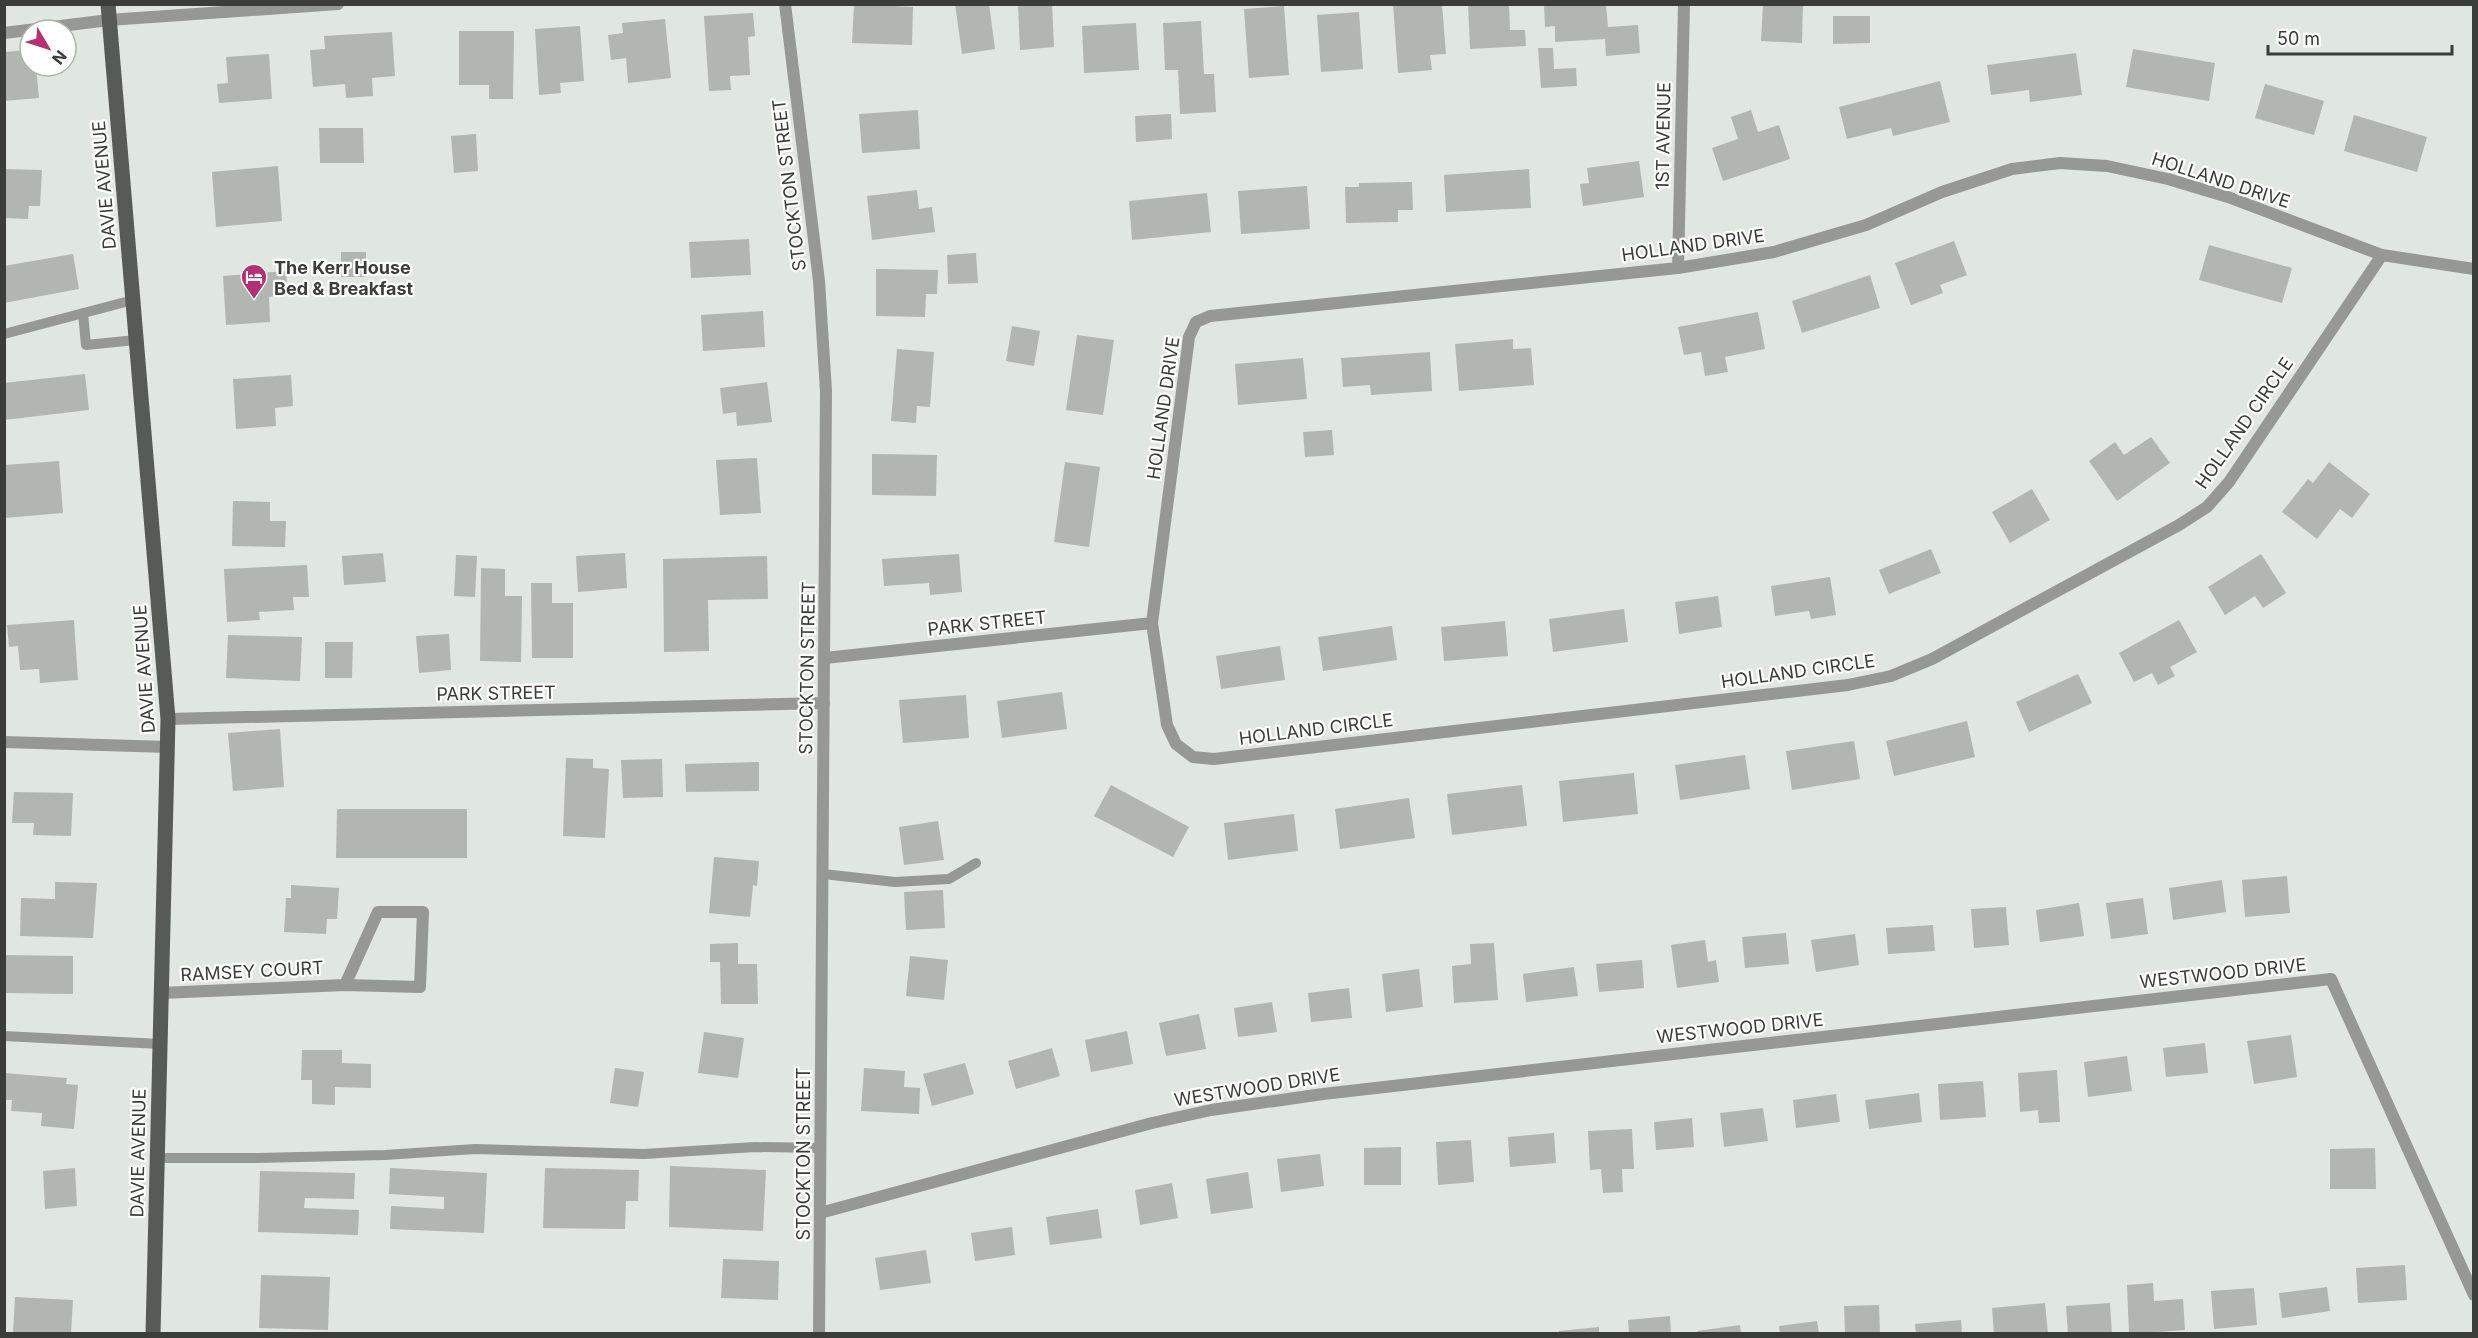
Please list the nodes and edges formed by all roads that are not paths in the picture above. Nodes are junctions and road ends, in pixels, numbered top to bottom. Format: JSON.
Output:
{"nodes":[{"id":1,"x":338,"y":4,"type":"edge"},
{"id":2,"x":785,"y":4,"type":"edge"},
{"id":3,"x":1684,"y":4,"type":"edge"},
{"id":4,"x":109,"y":12,"type":"edge"},
{"id":5,"x":4,"y":33,"type":"edge"},
{"id":6,"x":2382,"y":255,"type":"junction"},
{"id":7,"x":1678,"y":268,"type":"junction"},
{"id":8,"x":2474,"y":269,"type":"edge"},
{"id":9,"x":133,"y":300,"type":"junction"},
{"id":10,"x":83,"y":313,"type":"junction"},
{"id":11,"x":4,"y":334,"type":"edge"},
{"id":12,"x":136,"y":340,"type":"junction"},
{"id":13,"x":1152,"y":623,"type":"junction"},
{"id":14,"x":825,"y":658,"type":"junction"},
{"id":15,"x":824,"y":703,"type":"junction"},
{"id":16,"x":168,"y":719,"type":"junction"},
{"id":17,"x":4,"y":742,"type":"edge"},
{"id":18,"x":168,"y":747,"type":"junction"},
{"id":19,"x":976,"y":863,"type":"dead end"},
{"id":20,"x":823,"y":874,"type":"junction"},
{"id":21,"x":345,"y":985,"type":"junction"},
{"id":22,"x":161,"y":993,"type":"junction"},
{"id":23,"x":4,"y":1036,"type":"edge"},
{"id":24,"x":160,"y":1044,"type":"junction"},
{"id":25,"x":820,"y":1148,"type":"junction"},
{"id":26,"x":157,"y":1158,"type":"junction"},
{"id":27,"x":820,"y":1213,"type":"junction"},
{"id":28,"x":2474,"y":1295,"type":"edge"},
{"id":29,"x":153,"y":1334,"type":"edge"},
{"id":30,"x":819,"y":1334,"type":"edge"}],
"edges":[{"from":1,"to":4,"type":"street"},
{"from":2,"to":14,"type":"street","name":"STOCKTON STREET"},
{"from":3,"to":7,"type":"street","name":"1ST AVENUE"},
{"from":4,"to":5,"type":"street"},
{"from":4,"to":9,"type":"main road","name":"DAVIE AVENUE"},
{"from":6,"to":7,"type":"street","name":"HOLLAND DRIVE"},
{"from":6,"to":8,"type":"street","name":"HOLLAND DRIVE"},
{"from":6,"to":13,"type":"street","name":"HOLLAND CIRCLE"},
{"from":7,"to":13,"type":"street","name":"HOLLAND DRIVE"},
{"from":9,"to":10,"type":"lane"},
{"from":9,"to":12,"type":"main road","name":"DAVIE AVENUE"},
{"from":10,"to":11,"type":"lane"},
{"from":10,"to":12,"type":"lane"},
{"from":12,"to":16,"type":"main road","name":"DAVIE AVENUE"},
{"from":13,"to":14,"type":"street","name":"PARK STREET"},
{"from":14,"to":15,"type":"street","name":"STOCKTON STREET"},
{"from":15,"to":16,"type":"street","name":"PARK STREET"},
{"from":15,"to":20,"type":"street","name":"STOCKTON STREET"},
{"from":16,"to":18,"type":"main road","name":"DAVIE AVENUE"},
{"from":17,"to":18,"type":"street"},
{"from":18,"to":22,"type":"main road","name":"DAVIE AVENUE"},
{"from":19,"to":20,"type":"lane"},
{"from":20,"to":25,"type":"street","name":"STOCKTON STREET"},
{"from":21,"to":21,"type":"street","name":"RAMSEY COURT"},
{"from":21,"to":22,"type":"street","name":"RAMSEY COURT"},
{"from":22,"to":24,"type":"main road","name":"DAVIE AVENUE"},
{"from":23,"to":24,"type":"lane"},
{"from":24,"to":26,"type":"main road","name":"DAVIE AVENUE"},
{"from":25,"to":26,"type":"lane"},
{"from":25,"to":27,"type":"street","name":"STOCKTON STREET"},
{"from":26,"to":29,"type":"main road","name":"DAVIE AVENUE"},
{"from":27,"to":28,"type":"street","name":"WESTWOOD DRIVE"},
{"from":27,"to":30,"type":"street","name":"STOCKTON STREET"}]}
